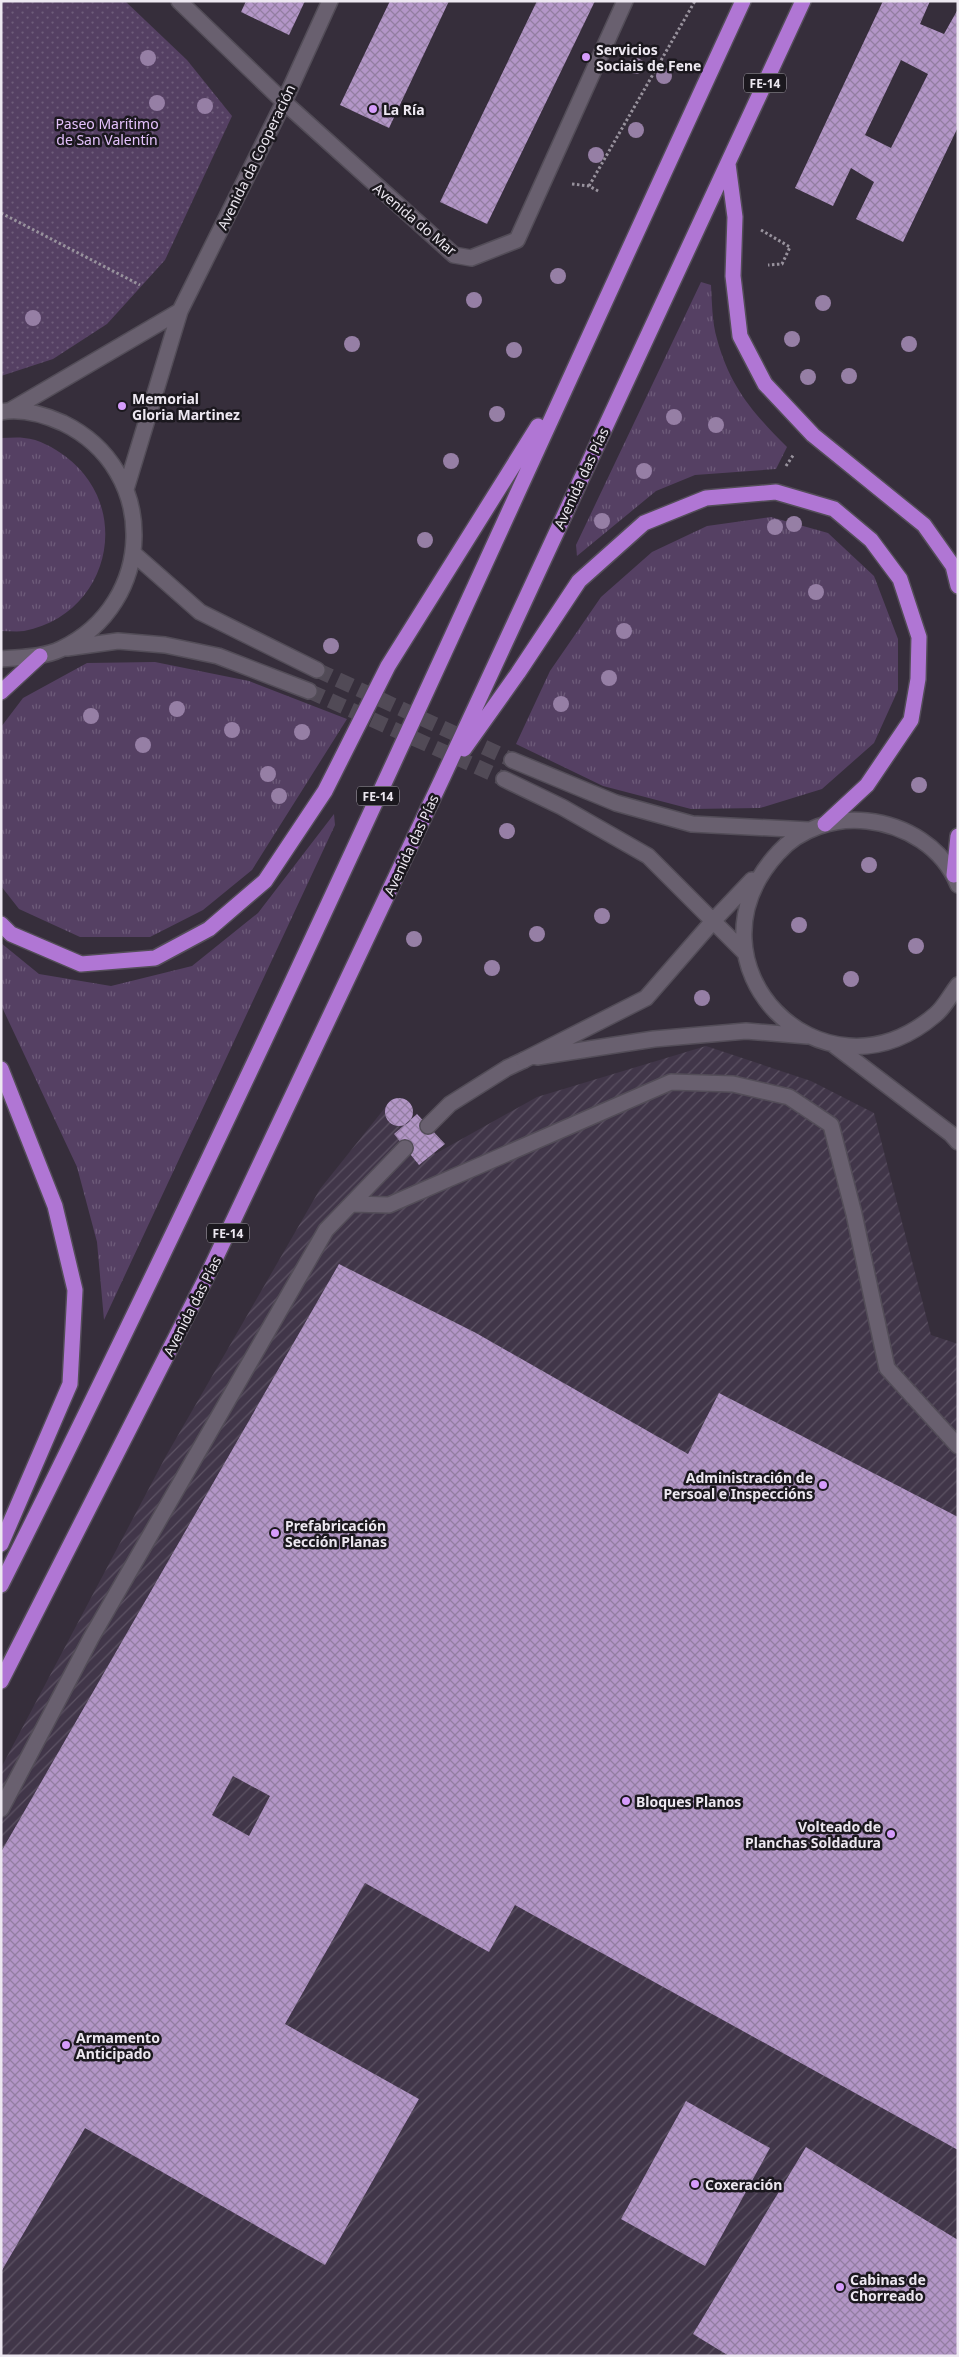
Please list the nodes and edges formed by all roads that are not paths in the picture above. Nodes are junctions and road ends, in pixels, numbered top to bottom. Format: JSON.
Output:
{"nodes":[{"id":1,"x":179,"y":1,"type":"edge"},
{"id":2,"x":330,"y":1,"type":"edge"},
{"id":3,"x":625,"y":1,"type":"edge"},
{"id":4,"x":743,"y":1,"type":"edge"},
{"id":5,"x":803,"y":1,"type":"edge"},
{"id":6,"x":284,"y":102,"type":"junction"},
{"id":7,"x":728,"y":164,"type":"junction"},
{"id":8,"x":180,"y":312,"type":"junction"},
{"id":9,"x":570,"y":377,"type":"junction"},
{"id":10,"x":6,"y":411,"type":"edge"},
{"id":11,"x":126,"y":489,"type":"junction"},
{"id":12,"x":134,"y":553,"type":"junction"},
{"id":13,"x":958,"y":586,"type":"edge"},
{"id":14,"x":60,"y":649,"type":"junction"},
{"id":15,"x":40,"y":656,"type":"junction"},
{"id":16,"x":1,"y":659,"type":"edge"},
{"id":17,"x":317,"y":670,"type":"tunnel mouth"},
{"id":18,"x":308,"y":691,"type":"tunnel mouth"},
{"id":19,"x":1,"y":692,"type":"edge"},
{"id":20,"x":512,"y":760,"type":"tunnel mouth"},
{"id":21,"x":442,"y":779,"type":"junction"},
{"id":22,"x":504,"y":779,"type":"tunnel mouth"},
{"id":23,"x":825,"y":824,"type":"junction"},
{"id":24,"x":809,"y":830,"type":"junction"},
{"id":25,"x":958,"y":836,"type":"edge"},
{"id":26,"x":764,"y":868,"type":"junction"},
{"id":27,"x":956,"y":880,"type":"edge"},
{"id":28,"x":714,"y":920,"type":"junction"},
{"id":29,"x":1,"y":924,"type":"edge"},
{"id":30,"x":744,"y":952,"type":"junction"},
{"id":31,"x":958,"y":985,"type":"edge"},
{"id":32,"x":807,"y":1036,"type":"junction"},
{"id":33,"x":834,"y":1045,"type":"junction"},
{"id":34,"x":524,"y":1060,"type":"junction"},
{"id":35,"x":1,"y":1069,"type":"edge"},
{"id":36,"x":428,"y":1126,"type":"dead end"},
{"id":37,"x":958,"y":1142,"type":"edge"},
{"id":38,"x":405,"y":1148,"type":"dead end"},
{"id":39,"x":351,"y":1204,"type":"junction"},
{"id":40,"x":958,"y":1446,"type":"edge"},
{"id":41,"x":1,"y":1544,"type":"edge"},
{"id":42,"x":1,"y":1585,"type":"edge"},
{"id":43,"x":1,"y":1681,"type":"edge"},
{"id":44,"x":1,"y":1809,"type":"edge"}],
"edges":[{"from":1,"to":6,"type":"street","name":"Avenida do Mar"},
{"from":2,"to":6,"type":"street","name":"Avenida da Cooperación"},
{"from":3,"to":6,"type":"street","name":"Avenida do Mar"},
{"from":4,"to":9,"type":"highway","number":"FE-14"},
{"from":5,"to":7,"type":"highway","name":"Avenida das Pías","number":"FE-14"},
{"from":6,"to":8,"type":"street","name":"Avenida da Cooperación"},
{"from":7,"to":13,"type":"highway"},
{"from":7,"to":21,"type":"highway","name":"Avenida das Pías","number":"FE-14"},
{"from":8,"to":10,"type":"street"},
{"from":8,"to":11,"type":"street","name":"Avenida da Cooperación"},
{"from":9,"to":29,"type":"highway"},
{"from":9,"to":42,"type":"highway","number":"FE-14"},
{"from":10,"to":11,"type":"street"},
{"from":11,"to":12,"type":"street"},
{"from":12,"to":14,"type":"street"},
{"from":12,"to":17,"type":"street"},
{"from":14,"to":15,"type":"street"},
{"from":14,"to":18,"type":"street"},
{"from":15,"to":16,"type":"street"},
{"from":15,"to":19,"type":"highway"},
{"from":20,"to":24,"type":"street"},
{"from":21,"to":23,"type":"highway"},
{"from":21,"to":43,"type":"highway","name":"Avenida das Pías","number":"FE-14"},
{"from":22,"to":28,"type":"street"},
{"from":23,"to":24,"type":"street"},
{"from":23,"to":27,"type":"street"},
{"from":24,"to":26,"type":"street"},
{"from":25,"to":27,"type":"highway"},
{"from":26,"to":28,"type":"street"},
{"from":26,"to":30,"type":"street"},
{"from":28,"to":30,"type":"street"},
{"from":28,"to":34,"type":"street"},
{"from":30,"to":32,"type":"street"},
{"from":31,"to":33,"type":"street"},
{"from":32,"to":33,"type":"street"},
{"from":32,"to":34,"type":"street"},
{"from":33,"to":37,"type":"street"},
{"from":34,"to":36,"type":"street"},
{"from":35,"to":41,"type":"highway"},
{"from":38,"to":39,"type":"street"},
{"from":39,"to":40,"type":"street"},
{"from":39,"to":44,"type":"street"}]}
